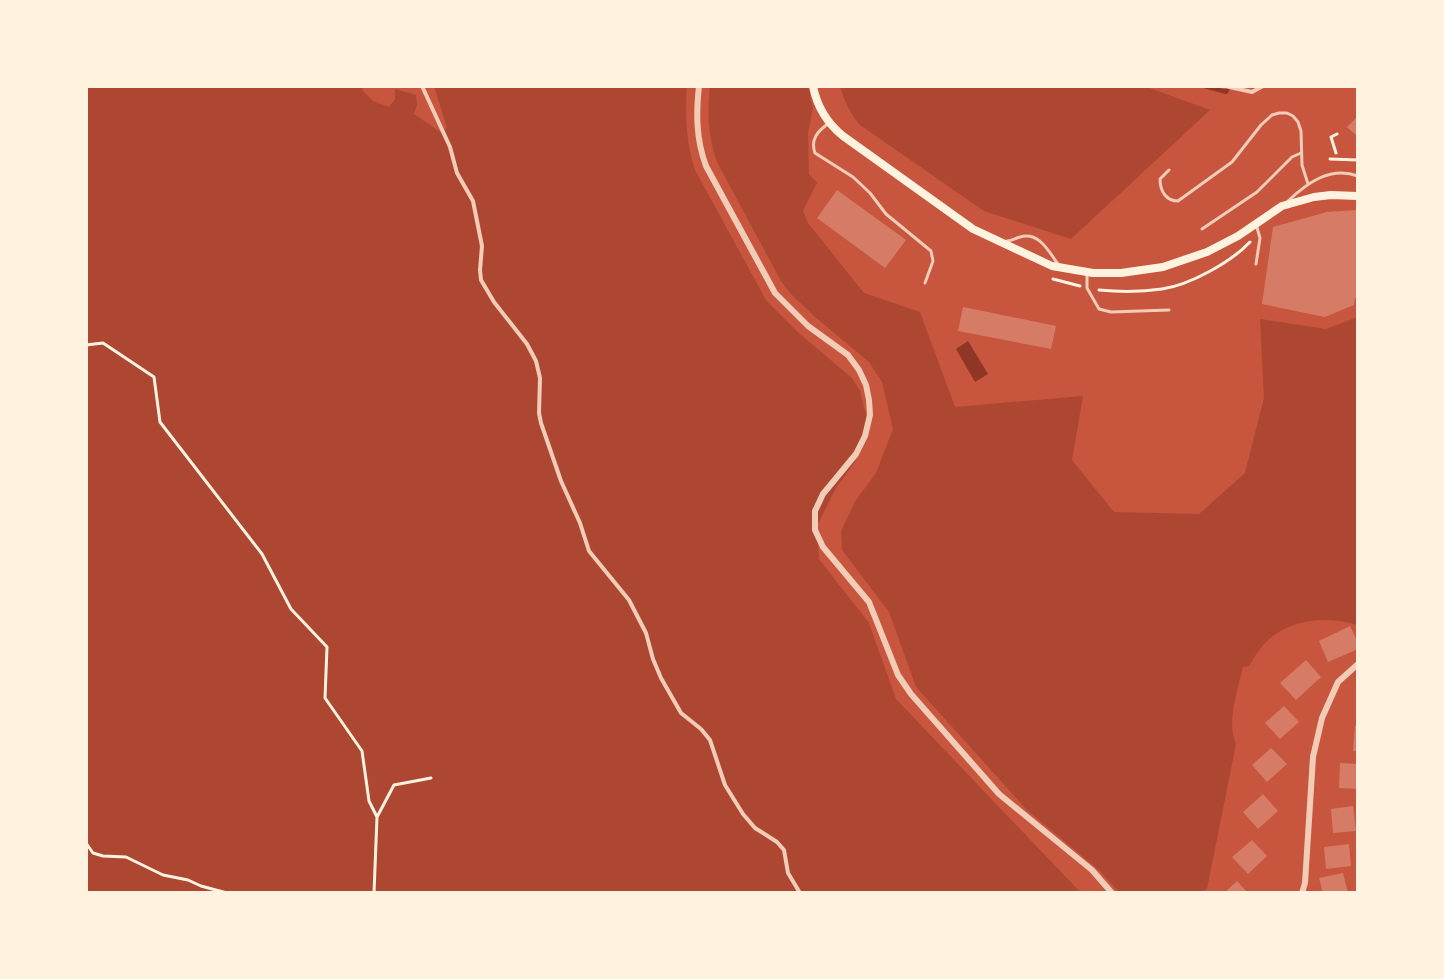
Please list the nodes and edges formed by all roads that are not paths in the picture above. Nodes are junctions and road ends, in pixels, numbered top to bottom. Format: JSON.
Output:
{"nodes":[{"id":1,"x":422,"y":86,"type":"edge"},
{"id":2,"x":699,"y":86,"type":"edge"},
{"id":3,"x":813,"y":86,"type":"edge"},
{"id":4,"x":1225,"y":86,"type":"edge"},
{"id":5,"x":1263,"y":86,"type":"edge"},
{"id":6,"x":829,"y":123,"type":"junction"},
{"id":7,"x":1301,"y":153,"type":"junction"},
{"id":8,"x":1169,"y":170,"type":"dead end"},
{"id":9,"x":1358,"y":176,"type":"edge"},
{"id":10,"x":1308,"y":184,"type":"junction"},
{"id":11,"x":1358,"y":196,"type":"edge"},
{"id":12,"x":1282,"y":206,"type":"junction"},
{"id":13,"x":1256,"y":224,"type":"junction"},
{"id":14,"x":1202,"y":229,"type":"dead end"},
{"id":15,"x":999,"y":243,"type":"junction"},
{"id":16,"x":1256,"y":264,"type":"dead end"},
{"id":17,"x":1062,"y":268,"type":"junction"},
{"id":18,"x":1087,"y":272,"type":"junction"},
{"id":19,"x":925,"y":283,"type":"dead end"},
{"id":20,"x":1169,"y":310,"type":"dead end"},
{"id":21,"x":1358,"y":664,"type":"edge"},
{"id":22,"x":800,"y":893,"type":"edge"},
{"id":23,"x":1112,"y":893,"type":"edge"},
{"id":24,"x":1302,"y":893,"type":"edge"}],
"edges":[{"from":1,"to":22,"type":"street"},
{"from":2,"to":23,"type":"street"},
{"from":3,"to":6,"type":"main road"},
{"from":4,"to":5,"type":"street"},
{"from":6,"to":15,"type":"main road"},
{"from":6,"to":19,"type":"lane"},
{"from":7,"to":8,"type":"lane"},
{"from":7,"to":10,"type":"lane"},
{"from":7,"to":14,"type":"lane"},
{"from":9,"to":10,"type":"lane"},
{"from":10,"to":12,"type":"lane"},
{"from":11,"to":12,"type":"main road"},
{"from":12,"to":13,"type":"main road"},
{"from":13,"to":16,"type":"lane"},
{"from":13,"to":18,"type":"main road"},
{"from":15,"to":17,"type":"main road"},
{"from":15,"to":17,"type":"lane"},
{"from":17,"to":18,"type":"main road"},
{"from":18,"to":20,"type":"lane"},
{"from":21,"to":24,"type":"street"}]}
